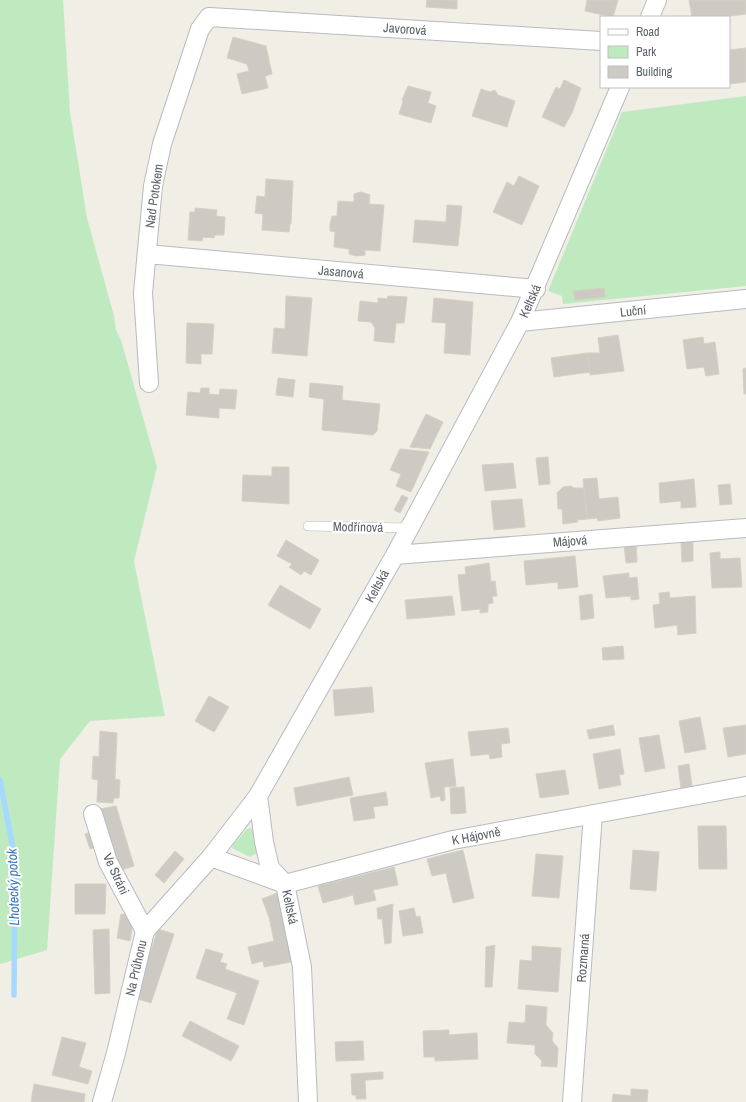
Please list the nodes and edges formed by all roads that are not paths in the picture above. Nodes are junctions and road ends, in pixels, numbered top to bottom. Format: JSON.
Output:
{"nodes":[{"id":1,"x":657,"y":0,"type":"edge"},
{"id":2,"x":650,"y":16,"type":"edge"},
{"id":3,"x":209,"y":17,"type":"joint"},
{"id":4,"x":600,"y":41,"type":"edge"},
{"id":5,"x":620,"y":88,"type":"edge"},
{"id":6,"x":147,"y":254,"type":"junction"},
{"id":7,"x":536,"y":289,"type":"junction"},
{"id":8,"x":746,"y":299,"type":"edge"},
{"id":9,"x":520,"y":322,"type":"junction"},
{"id":10,"x":149,"y":383,"type":"dead end"},
{"id":11,"x":308,"y":526,"type":"dead end"},
{"id":12,"x":409,"y":528,"type":"junction"},
{"id":13,"x":746,"y":528,"type":"edge"},
{"id":14,"x":395,"y":555,"type":"junction"},
{"id":15,"x":746,"y":786,"type":"edge"},
{"id":16,"x":258,"y":796,"type":"junction"},
{"id":17,"x":93,"y":814,"type":"dead end"},
{"id":18,"x":593,"y":814,"type":"junction"},
{"id":19,"x":211,"y":857,"type":"junction"},
{"id":20,"x":285,"y":884,"type":"junction"},
{"id":21,"x":145,"y":931,"type":"junction"},
{"id":22,"x":102,"y":1102,"type":"edge"},
{"id":23,"x":308,"y":1102,"type":"edge"},
{"id":24,"x":572,"y":1102,"type":"edge"}],
"edges":[{"from":1,"to":2,"type":"street"},
{"from":3,"to":4,"type":"street","name":"Javorová"},
{"from":3,"to":6,"type":"street","name":"Nad Potokem"},
{"from":5,"to":7,"type":"street","name":"Keltská"},
{"from":6,"to":7,"type":"street","name":"Jasanová"},
{"from":6,"to":10,"type":"street","name":"Nad Potokem"},
{"from":7,"to":9,"type":"street","name":"Keltská"},
{"from":8,"to":9,"type":"street","name":"Luční"},
{"from":9,"to":12,"type":"street","name":"Keltská"},
{"from":11,"to":12,"type":"lane","name":"Modřínová"},
{"from":12,"to":14,"type":"street","name":"Keltská"},
{"from":13,"to":14,"type":"street","name":"Májová"},
{"from":14,"to":16,"type":"street","name":"Keltská"},
{"from":15,"to":18,"type":"street","name":"K Hájovně"},
{"from":16,"to":19,"type":"street","name":"Na Průhonu"},
{"from":16,"to":20,"type":"street","name":"Keltská"},
{"from":17,"to":21,"type":"street","name":"Ve Stráni"},
{"from":18,"to":20,"type":"street","name":"K Hájovně"},
{"from":18,"to":24,"type":"street","name":"Rozmarná"},
{"from":19,"to":20,"type":"street"},
{"from":19,"to":21,"type":"street","name":"Na Průhonu"},
{"from":20,"to":23,"type":"street","name":"Keltská"},
{"from":21,"to":22,"type":"street","name":"Na Průhonu"}]}
